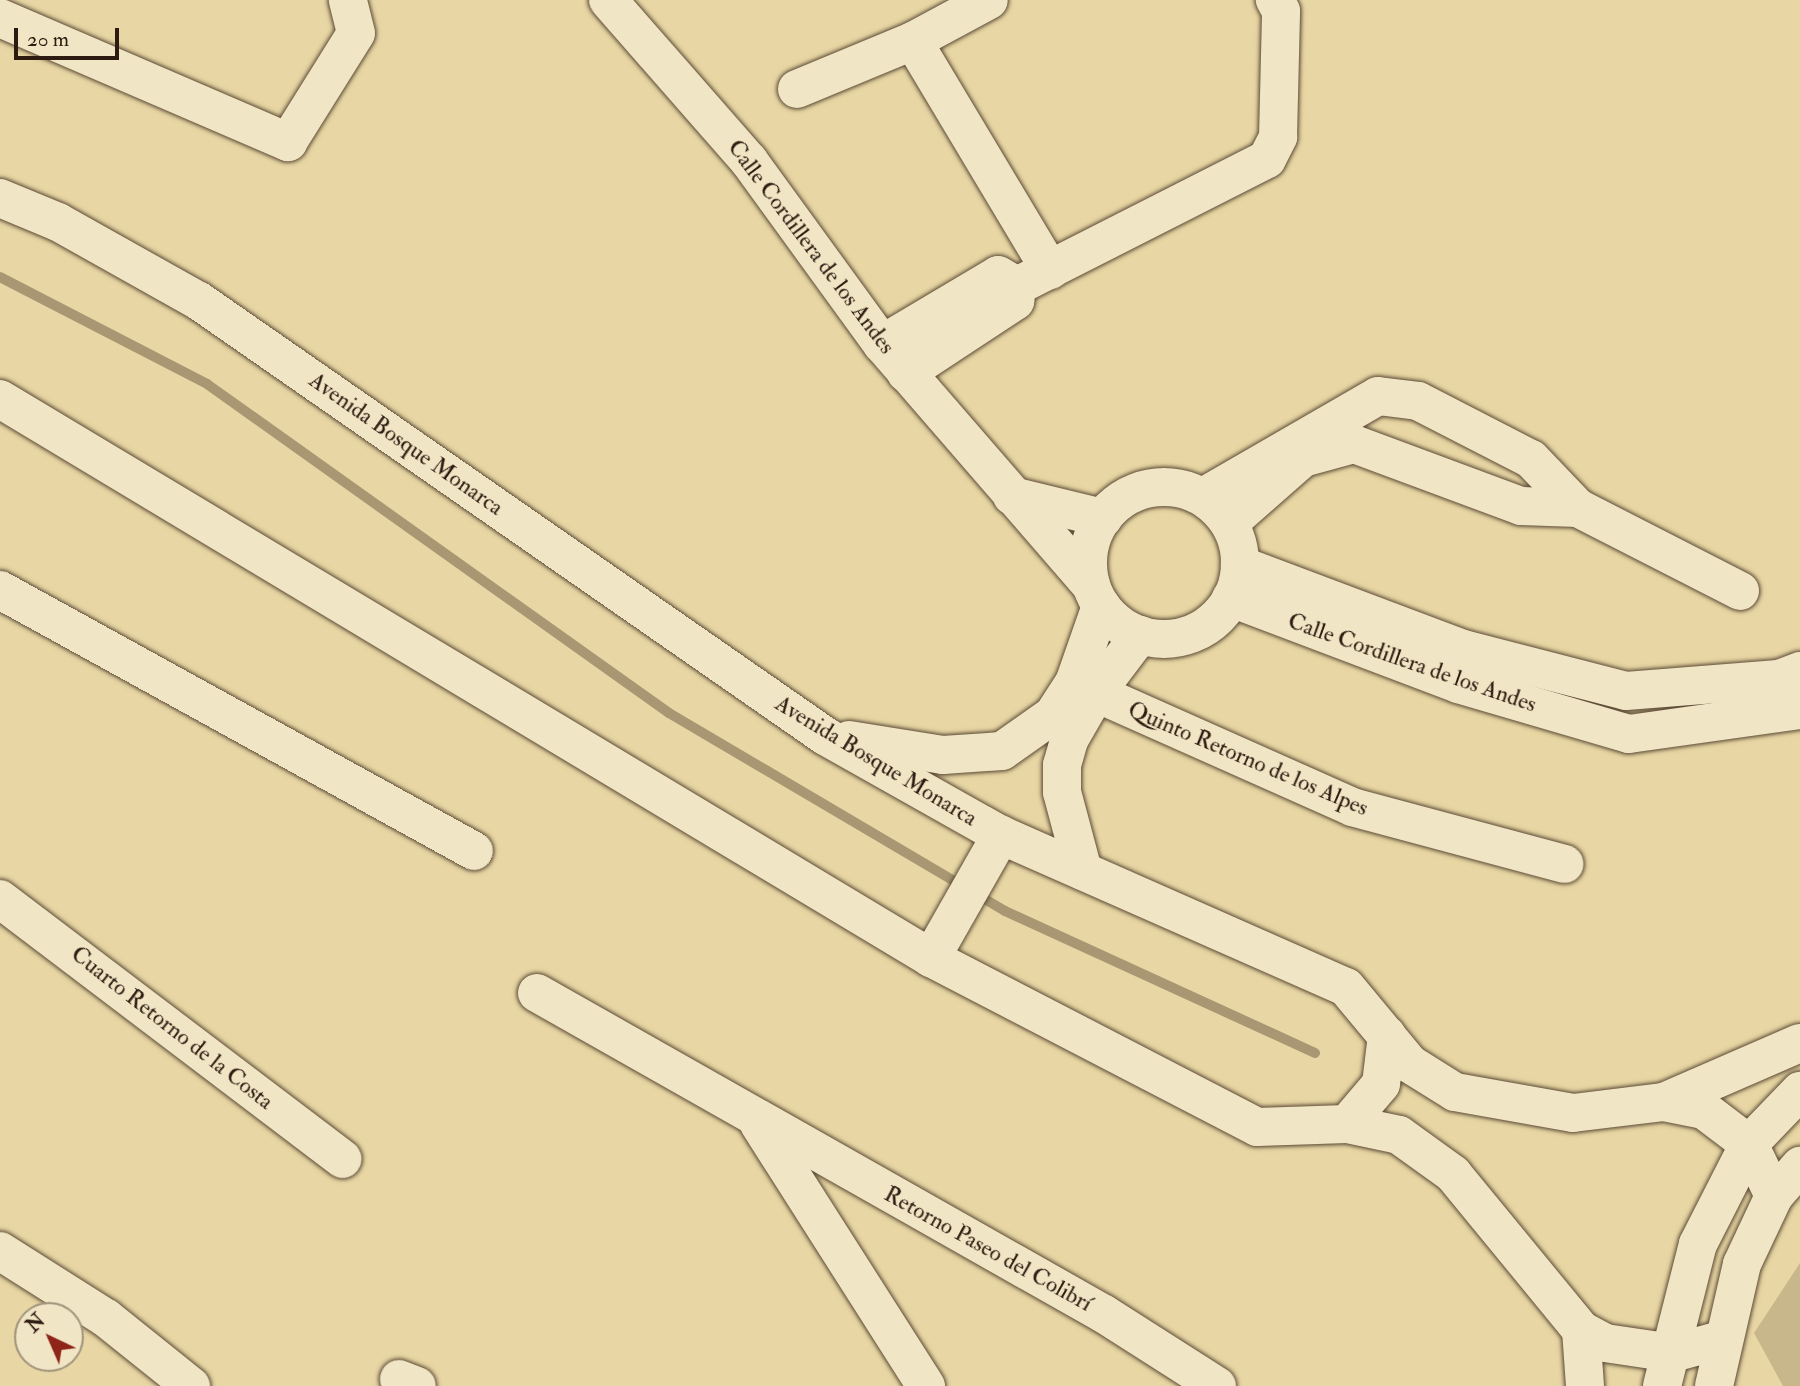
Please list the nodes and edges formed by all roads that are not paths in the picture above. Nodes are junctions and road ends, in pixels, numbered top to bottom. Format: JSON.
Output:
{"nodes":[{"id":1,"x":348,"y":0,"type":"edge"},
{"id":2,"x":608,"y":0,"type":"edge"},
{"id":3,"x":989,"y":0,"type":"edge"},
{"id":4,"x":1275,"y":0,"type":"edge"},
{"id":5,"x":0,"y":18,"type":"edge"},
{"id":6,"x":913,"y":41,"type":"junction"},
{"id":7,"x":797,"y":89,"type":"dead end"},
{"id":8,"x":0,"y":198,"type":"edge"},
{"id":9,"x":1033,"y":278,"type":"junction"},
{"id":10,"x":882,"y":344,"type":"junction"},
{"id":11,"x":906,"y":373,"type":"junction"},
{"id":12,"x":0,"y":399,"type":"edge"},
{"id":13,"x":1012,"y":496,"type":"junction"},
{"id":14,"x":1578,"y":508,"type":"junction"},
{"id":15,"x":1216,"y":510,"type":"junction"},
{"id":16,"x":1103,"y":518,"type":"junction"},
{"id":17,"x":1236,"y":582,"type":"junction"},
{"id":18,"x":1740,"y":591,"type":"dead end"},
{"id":19,"x":1096,"y":595,"type":"junction"},
{"id":20,"x":11,"y":601,"type":"edge"},
{"id":21,"x":1140,"y":635,"type":"junction"},
{"id":22,"x":1800,"y":671,"type":"edge"},
{"id":23,"x":1085,"y":688,"type":"junction"},
{"id":24,"x":1800,"y":710,"type":"edge"},
{"id":25,"x":825,"y":736,"type":"junction"},
{"id":26,"x":1001,"y":835,"type":"junction"},
{"id":27,"x":474,"y":851,"type":"dead end"},
{"id":28,"x":1565,"y":864,"type":"dead end"},
{"id":29,"x":1083,"y":871,"type":"junction"},
{"id":30,"x":0,"y":899,"type":"edge"},
{"id":31,"x":931,"y":958,"type":"junction"},
{"id":32,"x":537,"y":993,"type":"dead end"},
{"id":33,"x":1387,"y":1035,"type":"junction"},
{"id":34,"x":1800,"y":1043,"type":"edge"},
{"id":35,"x":1800,"y":1091,"type":"edge"},
{"id":36,"x":1664,"y":1101,"type":"junction"},
{"id":37,"x":756,"y":1119,"type":"junction"},
{"id":38,"x":1347,"y":1124,"type":"junction"},
{"id":39,"x":1749,"y":1144,"type":"junction"},
{"id":40,"x":343,"y":1159,"type":"dead end"},
{"id":41,"x":1800,"y":1166,"type":"edge"},
{"id":42,"x":1774,"y":1196,"type":"junction"},
{"id":43,"x":0,"y":1251,"type":"edge"},
{"id":44,"x":1581,"y":1330,"type":"junction"},
{"id":45,"x":1721,"y":1340,"type":"junction"},
{"id":46,"x":1668,"y":1369,"type":"edge"},
{"id":47,"x":191,"y":1386,"type":"edge"},
{"id":48,"x":926,"y":1386,"type":"edge"},
{"id":49,"x":1217,"y":1386,"type":"edge"},
{"id":50,"x":1585,"y":1386,"type":"edge"},
{"id":51,"x":1714,"y":1386,"type":"edge"}],
"edges":[{"from":1,"to":5,"type":"street"},
{"from":2,"to":10,"type":"street","name":"Calle Cordillera de los Andes"},
{"from":3,"to":6,"type":"street"},
{"from":4,"to":9,"type":"street"},
{"from":6,"to":7,"type":"street"},
{"from":6,"to":9,"type":"street"},
{"from":8,"to":25,"type":"street","name":"Avenida Bosque Monarca"},
{"from":9,"to":10,"type":"street"},
{"from":9,"to":11,"type":"street"},
{"from":10,"to":11,"type":"street","name":"Calle Cordillera de los Andes"},
{"from":11,"to":13,"type":"street","name":"Calle Cordillera de los Andes"},
{"from":12,"to":31,"type":"street"},
{"from":13,"to":16,"type":"street"},
{"from":13,"to":19,"type":"street","name":"Calle Cordillera de los Andes"},
{"from":14,"to":15,"type":"street"},
{"from":14,"to":15,"type":"street"},
{"from":14,"to":18,"type":"street"},
{"from":15,"to":16,"type":"street"},
{"from":15,"to":17,"type":"street"},
{"from":16,"to":19,"type":"street"},
{"from":17,"to":21,"type":"street"},
{"from":17,"to":22,"type":"street","name":"Calle Cordillera de los Andes"},
{"from":17,"to":24,"type":"street","name":"Calle Cordillera de los Andes"},
{"from":19,"to":21,"type":"street"},
{"from":19,"to":23,"type":"street"},
{"from":20,"to":27,"type":"street"},
{"from":21,"to":23,"type":"street"},
{"from":23,"to":25,"type":"street"},
{"from":23,"to":28,"type":"street","name":"Quinto Retorno de los Alpes"},
{"from":23,"to":29,"type":"street"},
{"from":25,"to":26,"type":"street","name":"Avenida Bosque Monarca"},
{"from":26,"to":29,"type":"street","name":"Avenida Bosque Monarca"},
{"from":26,"to":31,"type":"street"},
{"from":29,"to":33,"type":"street","name":"Avenida Bosque Monarca"},
{"from":30,"to":40,"type":"street","name":"Cuarto Retorno de la Costa"},
{"from":31,"to":38,"type":"street"},
{"from":32,"to":37,"type":"street","name":"Retorno Paseo del Colibrí"},
{"from":33,"to":36,"type":"street","name":"Avenida Bosque Monarca"},
{"from":33,"to":38,"type":"street"},
{"from":34,"to":36,"type":"street"},
{"from":35,"to":39,"type":"street"},
{"from":36,"to":39,"type":"street","name":"Avenida Bosque Monarca"},
{"from":37,"to":48,"type":"street","name":"Retorno Paseo del Colibrí"},
{"from":37,"to":49,"type":"street","name":"Retorno Paseo del Colibrí"},
{"from":38,"to":44,"type":"street"},
{"from":39,"to":42,"type":"street","name":"Avenida Bosque Monarca"},
{"from":39,"to":46,"type":"street"},
{"from":41,"to":42,"type":"street"},
{"from":42,"to":45,"type":"street"},
{"from":43,"to":47,"type":"street"},
{"from":44,"to":46,"type":"street"},
{"from":44,"to":50,"type":"street"},
{"from":45,"to":46,"type":"street"},
{"from":45,"to":51,"type":"street"}]}
